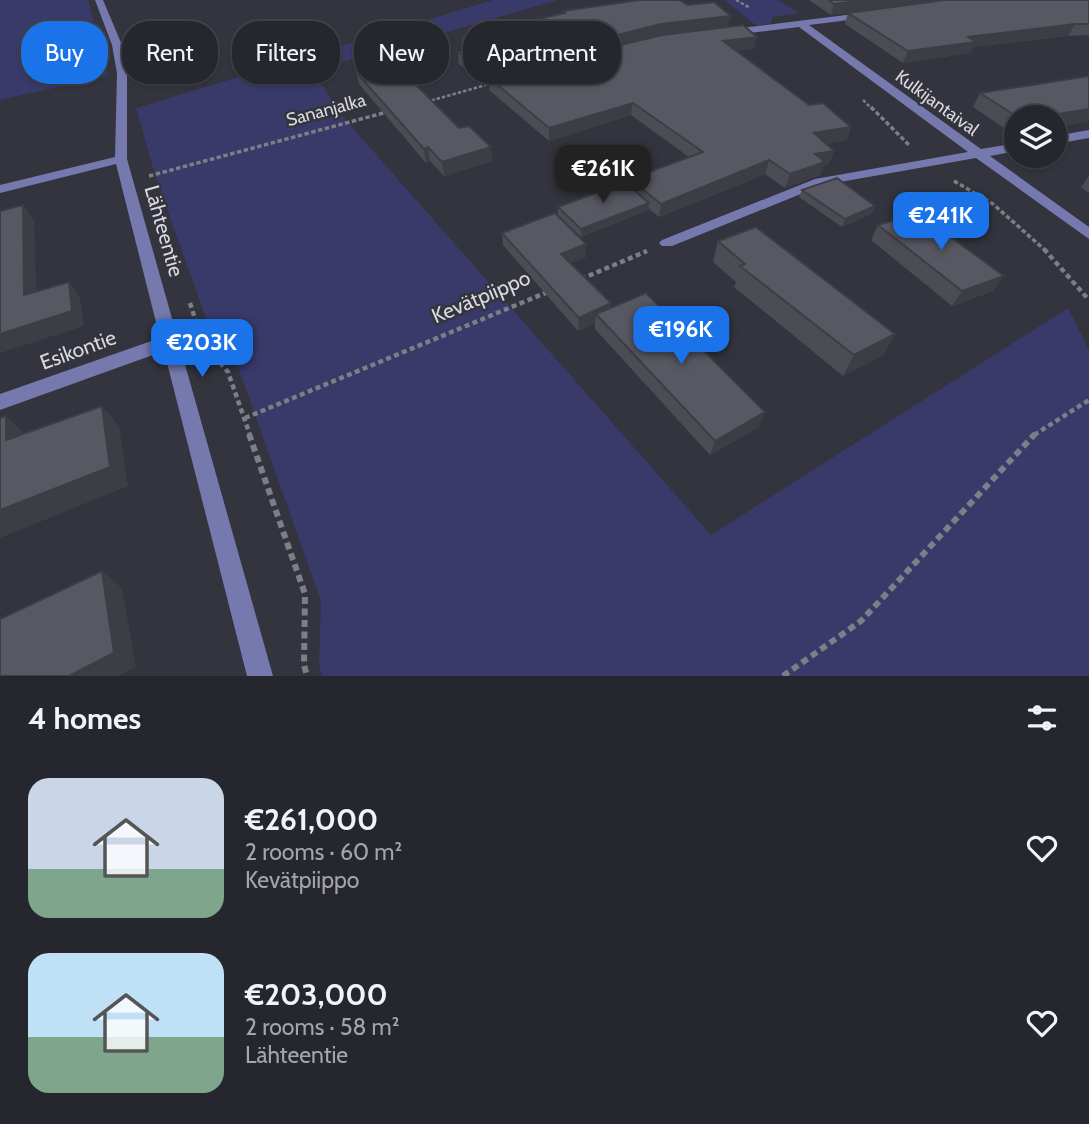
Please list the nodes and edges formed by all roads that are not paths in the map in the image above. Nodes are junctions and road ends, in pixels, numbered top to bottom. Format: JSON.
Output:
{"nodes":[{"id":1,"x":99,"y":0,"type":"edge"},
{"id":2,"x":882,"y":14,"type":"edge"},
{"id":3,"x":801,"y":24,"type":"junction"},
{"id":4,"x":710,"y":34,"type":"edge"},
{"id":5,"x":1089,"y":134,"type":"edge"},
{"id":6,"x":1067,"y":138,"type":"edge"},
{"id":7,"x":1004,"y":149,"type":"edge"},
{"id":8,"x":976,"y":154,"type":"junction"},
{"id":9,"x":121,"y":159,"type":"junction"},
{"id":10,"x":0,"y":190,"type":"edge"},
{"id":11,"x":1089,"y":233,"type":"edge"},
{"id":12,"x":667,"y":243,"type":"road end"},
{"id":13,"x":171,"y":341,"type":"junction"},
{"id":14,"x":0,"y":402,"type":"edge"},
{"id":15,"x":260,"y":676,"type":"edge"}],
"edges":[{"from":1,"to":9,"type":"street","name":"Lähteentie"},
{"from":2,"to":3,"type":"street"},
{"from":3,"to":4,"type":"street"},
{"from":3,"to":8,"type":"street","name":"Kulkijantaival"},
{"from":5,"to":6,"type":"street"},
{"from":7,"to":8,"type":"street"},
{"from":8,"to":11,"type":"street","name":"Kulkijantaival"},
{"from":8,"to":12,"type":"street"},
{"from":9,"to":10,"type":"street"},
{"from":9,"to":13,"type":"street","name":"Lähteentie"},
{"from":13,"to":14,"type":"street","name":"Esikontie"},
{"from":13,"to":15,"type":"street","name":"Lähteentie"}]}
